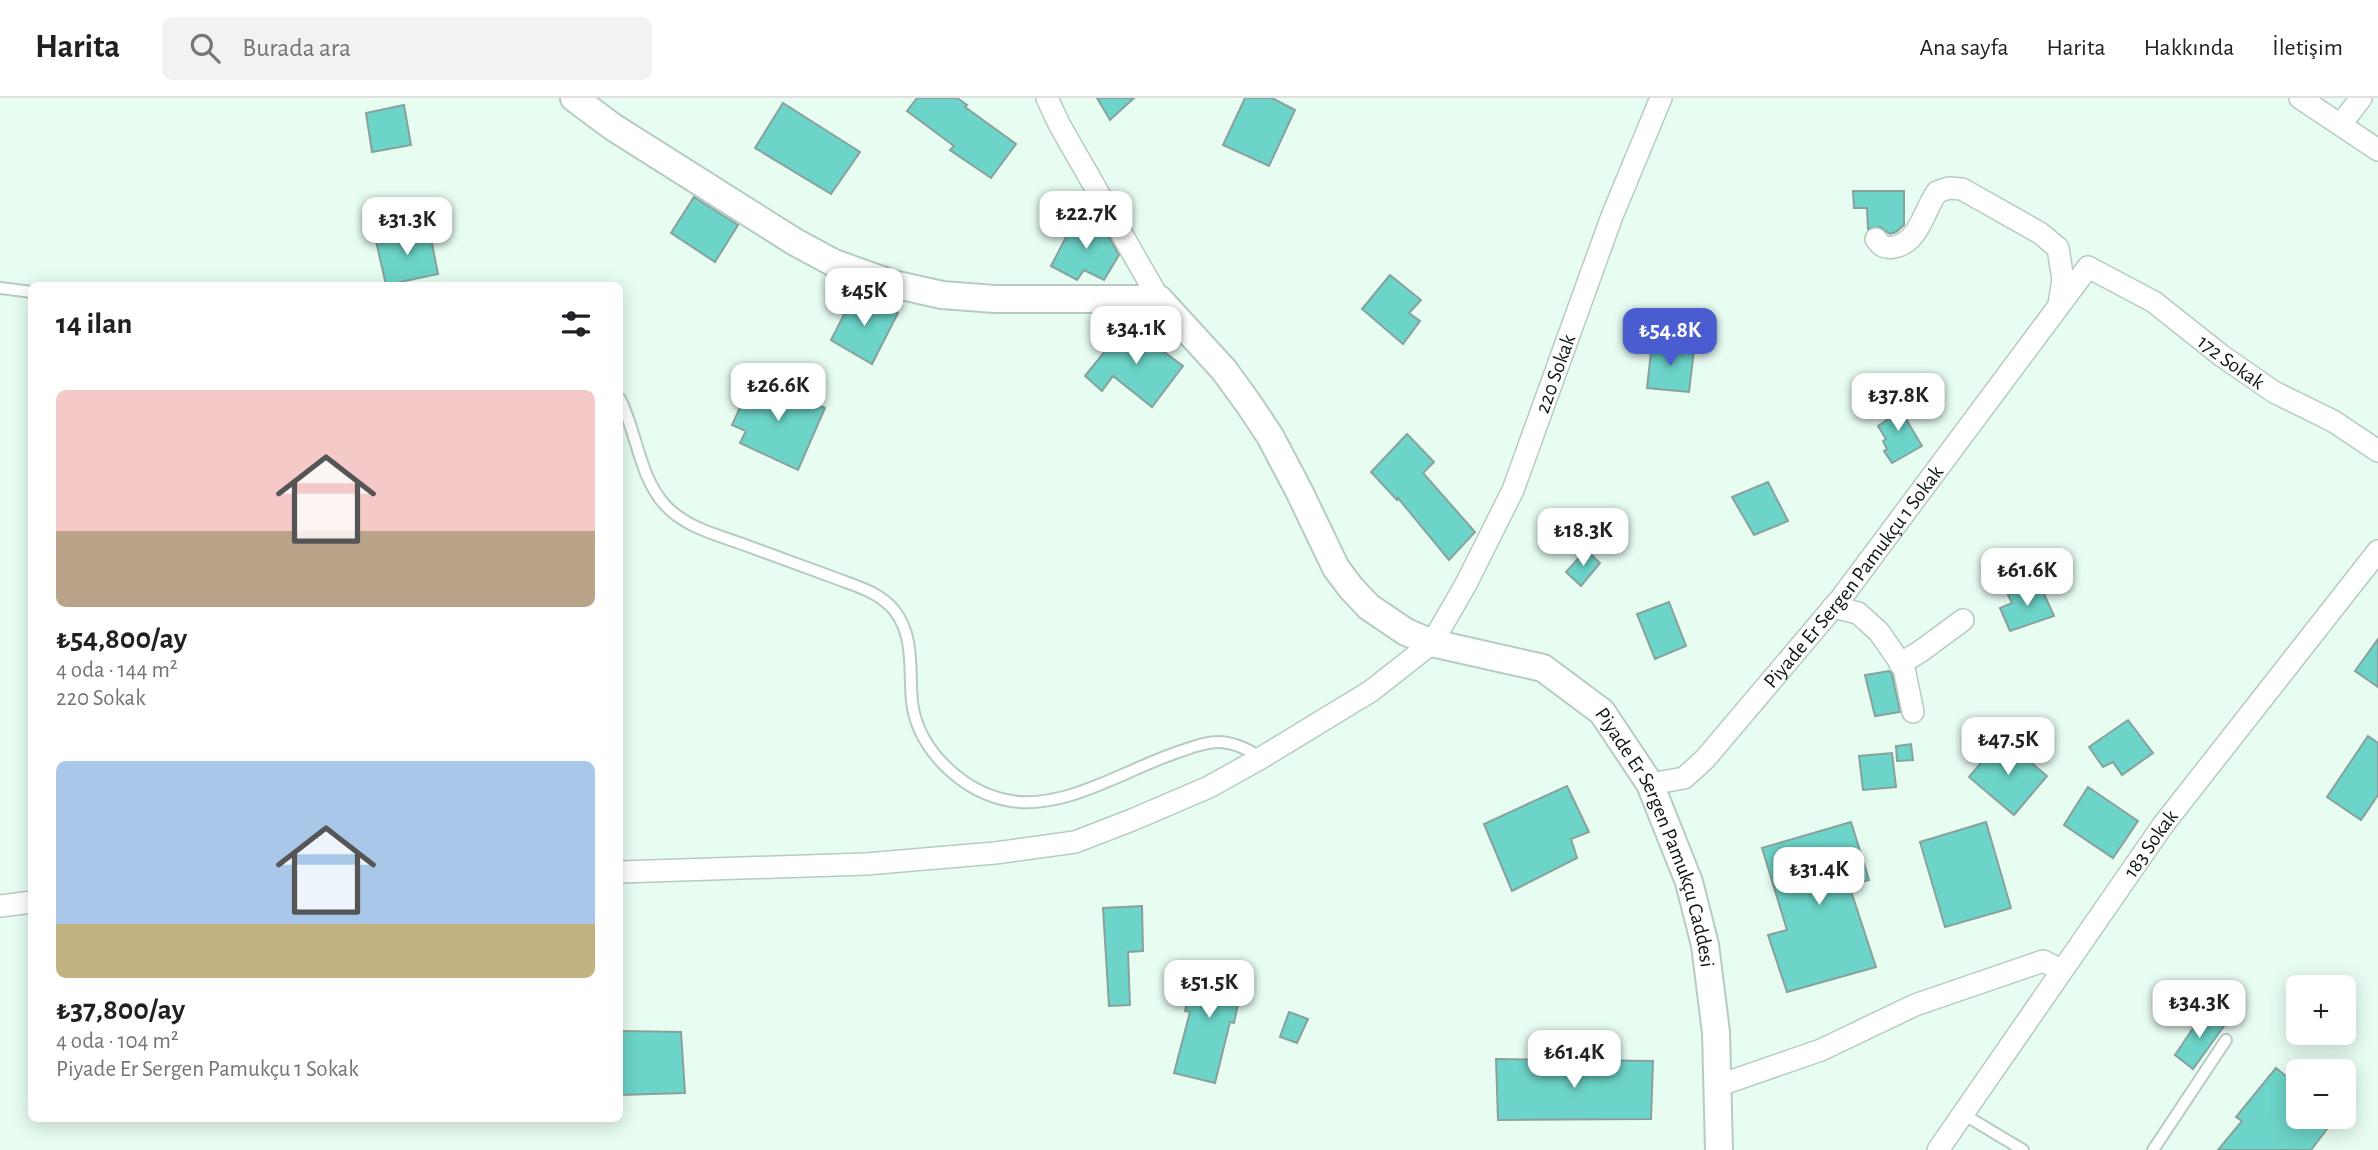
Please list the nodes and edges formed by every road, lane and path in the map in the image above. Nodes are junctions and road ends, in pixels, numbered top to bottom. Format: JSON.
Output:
{"nodes":[{"id":1,"x":574,"y":98,"type":"edge"},
{"id":2,"x":1047,"y":98,"type":"edge"},
{"id":3,"x":1661,"y":98,"type":"edge"},
{"id":4,"x":2300,"y":98,"type":"edge"},
{"id":5,"x":2361,"y":98,"type":"edge"},
{"id":6,"x":2340,"y":124,"type":"junction"},
{"id":7,"x":2378,"y":150,"type":"edge"},
{"id":8,"x":1876,"y":239,"type":"dead end"},
{"id":9,"x":2088,"y":267,"type":"joint"},
{"id":10,"x":0,"y":288,"type":"edge"},
{"id":11,"x":28,"y":292,"type":"edge"},
{"id":12,"x":1159,"y":299,"type":"junction"},
{"id":13,"x":2059,"y":306,"type":"junction"},
{"id":14,"x":623,"y":408,"type":"edge"},
{"id":15,"x":2378,"y":452,"type":"edge"},
{"id":16,"x":2378,"y":551,"type":"edge"},
{"id":17,"x":1833,"y":607,"type":"junction"},
{"id":18,"x":1963,"y":620,"type":"dead end"},
{"id":19,"x":1432,"y":643,"type":"junction"},
{"id":20,"x":1900,"y":664,"type":"junction"},
{"id":21,"x":1913,"y":712,"type":"dead end"},
{"id":22,"x":1261,"y":758,"type":"junction"},
{"id":23,"x":1650,"y":785,"type":"junction"},
{"id":24,"x":623,"y":872,"type":"edge"},
{"id":25,"x":28,"y":902,"type":"edge"},
{"id":26,"x":0,"y":905,"type":"edge"},
{"id":27,"x":2061,"y":970,"type":"junction"},
{"id":28,"x":2226,"y":1040,"type":"dead end"},
{"id":29,"x":1717,"y":1086,"type":"junction"},
{"id":30,"x":1963,"y":1114,"type":"junction"},
{"id":31,"x":1719,"y":1150,"type":"edge"},
{"id":32,"x":1938,"y":1150,"type":"edge"},
{"id":33,"x":2023,"y":1150,"type":"edge"},
{"id":34,"x":2153,"y":1150,"type":"edge"}],
"edges":[{"from":1,"to":12,"type":"street"},
{"from":2,"to":12,"type":"street"},
{"from":3,"to":19,"type":"street","name":"220 Sokak"},
{"from":4,"to":6,"type":"street"},
{"from":5,"to":6,"type":"street"},
{"from":6,"to":7,"type":"street"},
{"from":8,"to":13,"type":"street"},
{"from":9,"to":13,"type":"street","name":"Piyade Er Sergen Pamukçu 1 Sokak"},
{"from":9,"to":15,"type":"street","name":"172 Sokak"},
{"from":10,"to":11,"type":"lane"},
{"from":12,"to":19,"type":"street","name":"Piyade Er Sergen Pamukçu Caddesi"},
{"from":13,"to":17,"type":"street","name":"Piyade Er Sergen Pamukçu 1 Sokak"},
{"from":14,"to":22,"type":"lane"},
{"from":16,"to":27,"type":"street","name":"183 Sokak"},
{"from":17,"to":20,"type":"street"},
{"from":17,"to":23,"type":"street","name":"Piyade Er Sergen Pamukçu 1 Sokak"},
{"from":18,"to":20,"type":"street"},
{"from":19,"to":22,"type":"street"},
{"from":19,"to":23,"type":"street","name":"Piyade Er Sergen Pamukçu Caddesi"},
{"from":20,"to":21,"type":"street"},
{"from":22,"to":24,"type":"street"},
{"from":23,"to":29,"type":"street","name":"Piyade Er Sergen Pamukçu Caddesi"},
{"from":25,"to":26,"type":"street"},
{"from":27,"to":29,"type":"street"},
{"from":27,"to":30,"type":"street","name":"183 Sokak"},
{"from":28,"to":34,"type":"lane"},
{"from":29,"to":31,"type":"street","name":"Piyade Er Sergen Pamukçu Caddesi"},
{"from":30,"to":32,"type":"street","name":"183 Sokak"},
{"from":30,"to":33,"type":"lane"}]}
